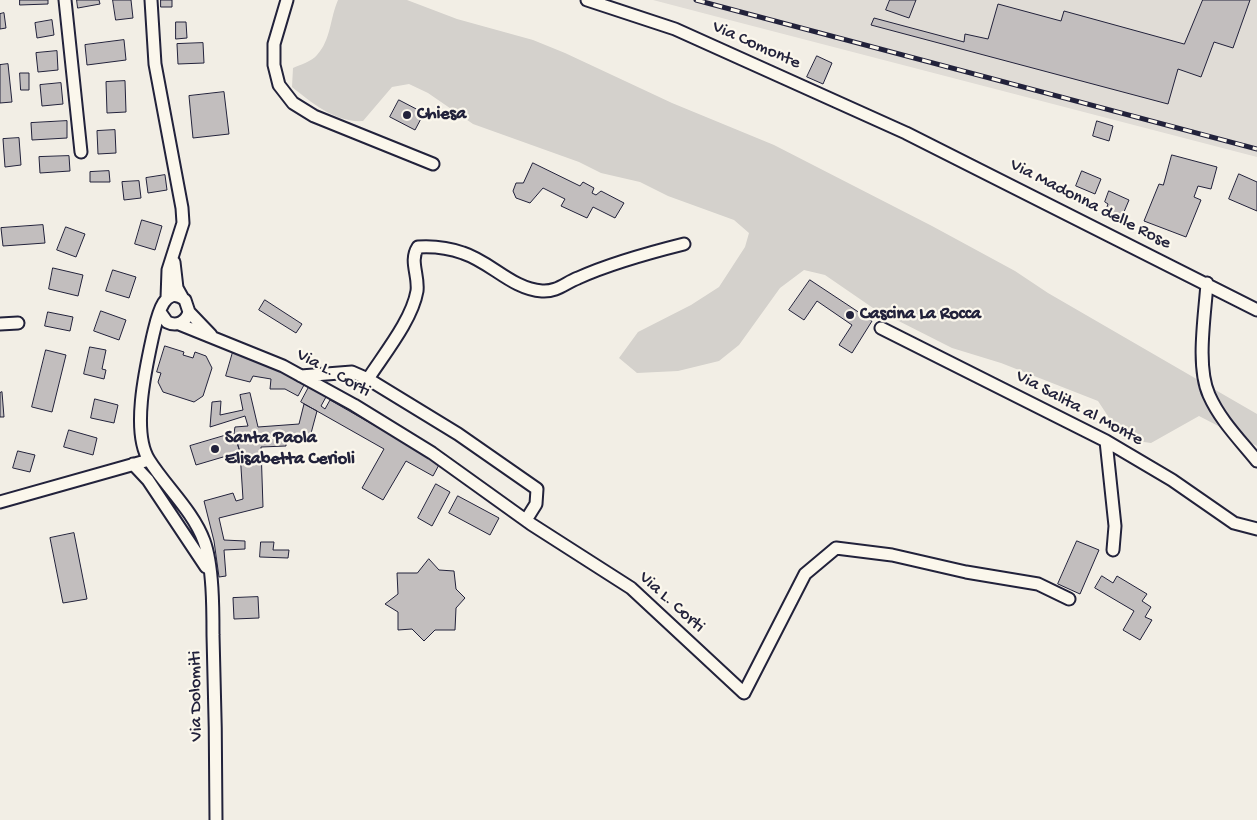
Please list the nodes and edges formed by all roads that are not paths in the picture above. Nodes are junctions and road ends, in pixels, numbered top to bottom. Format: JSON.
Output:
{"nodes":[{"id":1,"x":65,"y":0,"type":"edge"},
{"id":2,"x":151,"y":0,"type":"edge"},
{"id":3,"x":287,"y":0,"type":"edge"},
{"id":4,"x":587,"y":0,"type":"edge"},
{"id":5,"x":906,"y":133,"type":"joint"},
{"id":6,"x":81,"y":152,"type":"dead end"},
{"id":7,"x":433,"y":164,"type":"dead end"},
{"id":8,"x":684,"y":244,"type":"dead end"},
{"id":9,"x":175,"y":251,"type":"junction"},
{"id":10,"x":1207,"y":283,"type":"junction"},
{"id":11,"x":182,"y":297,"type":"junction"},
{"id":12,"x":167,"y":298,"type":"junction"},
{"id":13,"x":1257,"y":310,"type":"edge"},
{"id":14,"x":160,"y":312,"type":"junction"},
{"id":15,"x":190,"y":312,"type":"junction"},
{"id":16,"x":18,"y":323,"type":"dead end"},
{"id":17,"x":0,"y":324,"type":"edge"},
{"id":18,"x":175,"y":324,"type":"junction"},
{"id":19,"x":881,"y":328,"type":"dead end"},
{"id":20,"x":213,"y":337,"type":"junction"},
{"id":21,"x":152,"y":341,"type":"junction"},
{"id":22,"x":301,"y":376,"type":"junction"},
{"id":23,"x":368,"y":379,"type":"junction"},
{"id":24,"x":1106,"y":440,"type":"junction"},
{"id":25,"x":148,"y":460,"type":"junction"},
{"id":26,"x":1257,"y":461,"type":"edge"},
{"id":27,"x":134,"y":464,"type":"junction"},
{"id":28,"x":0,"y":502,"type":"edge"},
{"id":29,"x":526,"y":520,"type":"junction"},
{"id":30,"x":1257,"y":529,"type":"edge"},
{"id":31,"x":1113,"y":550,"type":"dead end"},
{"id":32,"x":210,"y":572,"type":"junction"},
{"id":33,"x":1068,"y":599,"type":"dead end"},
{"id":34,"x":216,"y":820,"type":"edge"}],
"edges":[{"from":1,"to":6,"type":"street"},
{"from":2,"to":9,"type":"street"},
{"from":3,"to":7,"type":"street"},
{"from":4,"to":5,"type":"street","name":"Via Comonte"},
{"from":5,"to":10,"type":"street","name":"Via Madonna delle Rose"},
{"from":8,"to":23,"type":"street"},
{"from":9,"to":11,"type":"street"},
{"from":9,"to":12,"type":"street"},
{"from":10,"to":13,"type":"street","name":"Via Madonna delle Rose"},
{"from":10,"to":26,"type":"street"},
{"from":11,"to":12,"type":"street"},
{"from":11,"to":15,"type":"street"},
{"from":12,"to":14,"type":"street"},
{"from":14,"to":18,"type":"street"},
{"from":14,"to":21,"type":"street"},
{"from":15,"to":18,"type":"street"},
{"from":15,"to":20,"type":"street","name":"Via L. Corti"},
{"from":16,"to":17,"type":"street"},
{"from":18,"to":20,"type":"street","name":"Via L. Corti"},
{"from":18,"to":21,"type":"street"},
{"from":19,"to":24,"type":"street","name":"Via Salita al Monte"},
{"from":20,"to":22,"type":"street","name":"Via L. Corti"},
{"from":21,"to":25,"type":"street"},
{"from":22,"to":23,"type":"street"},
{"from":22,"to":29,"type":"street","name":"Via L. Corti"},
{"from":23,"to":29,"type":"street"},
{"from":24,"to":30,"type":"street","name":"Via Salita al Monte"},
{"from":24,"to":31,"type":"street"},
{"from":25,"to":27,"type":"street"},
{"from":25,"to":32,"type":"street","name":"Via Dolomiti"},
{"from":27,"to":28,"type":"street"},
{"from":27,"to":32,"type":"street"},
{"from":29,"to":33,"type":"street","name":"Via L. Corti"},
{"from":32,"to":34,"type":"street","name":"Via Dolomiti"}]}
